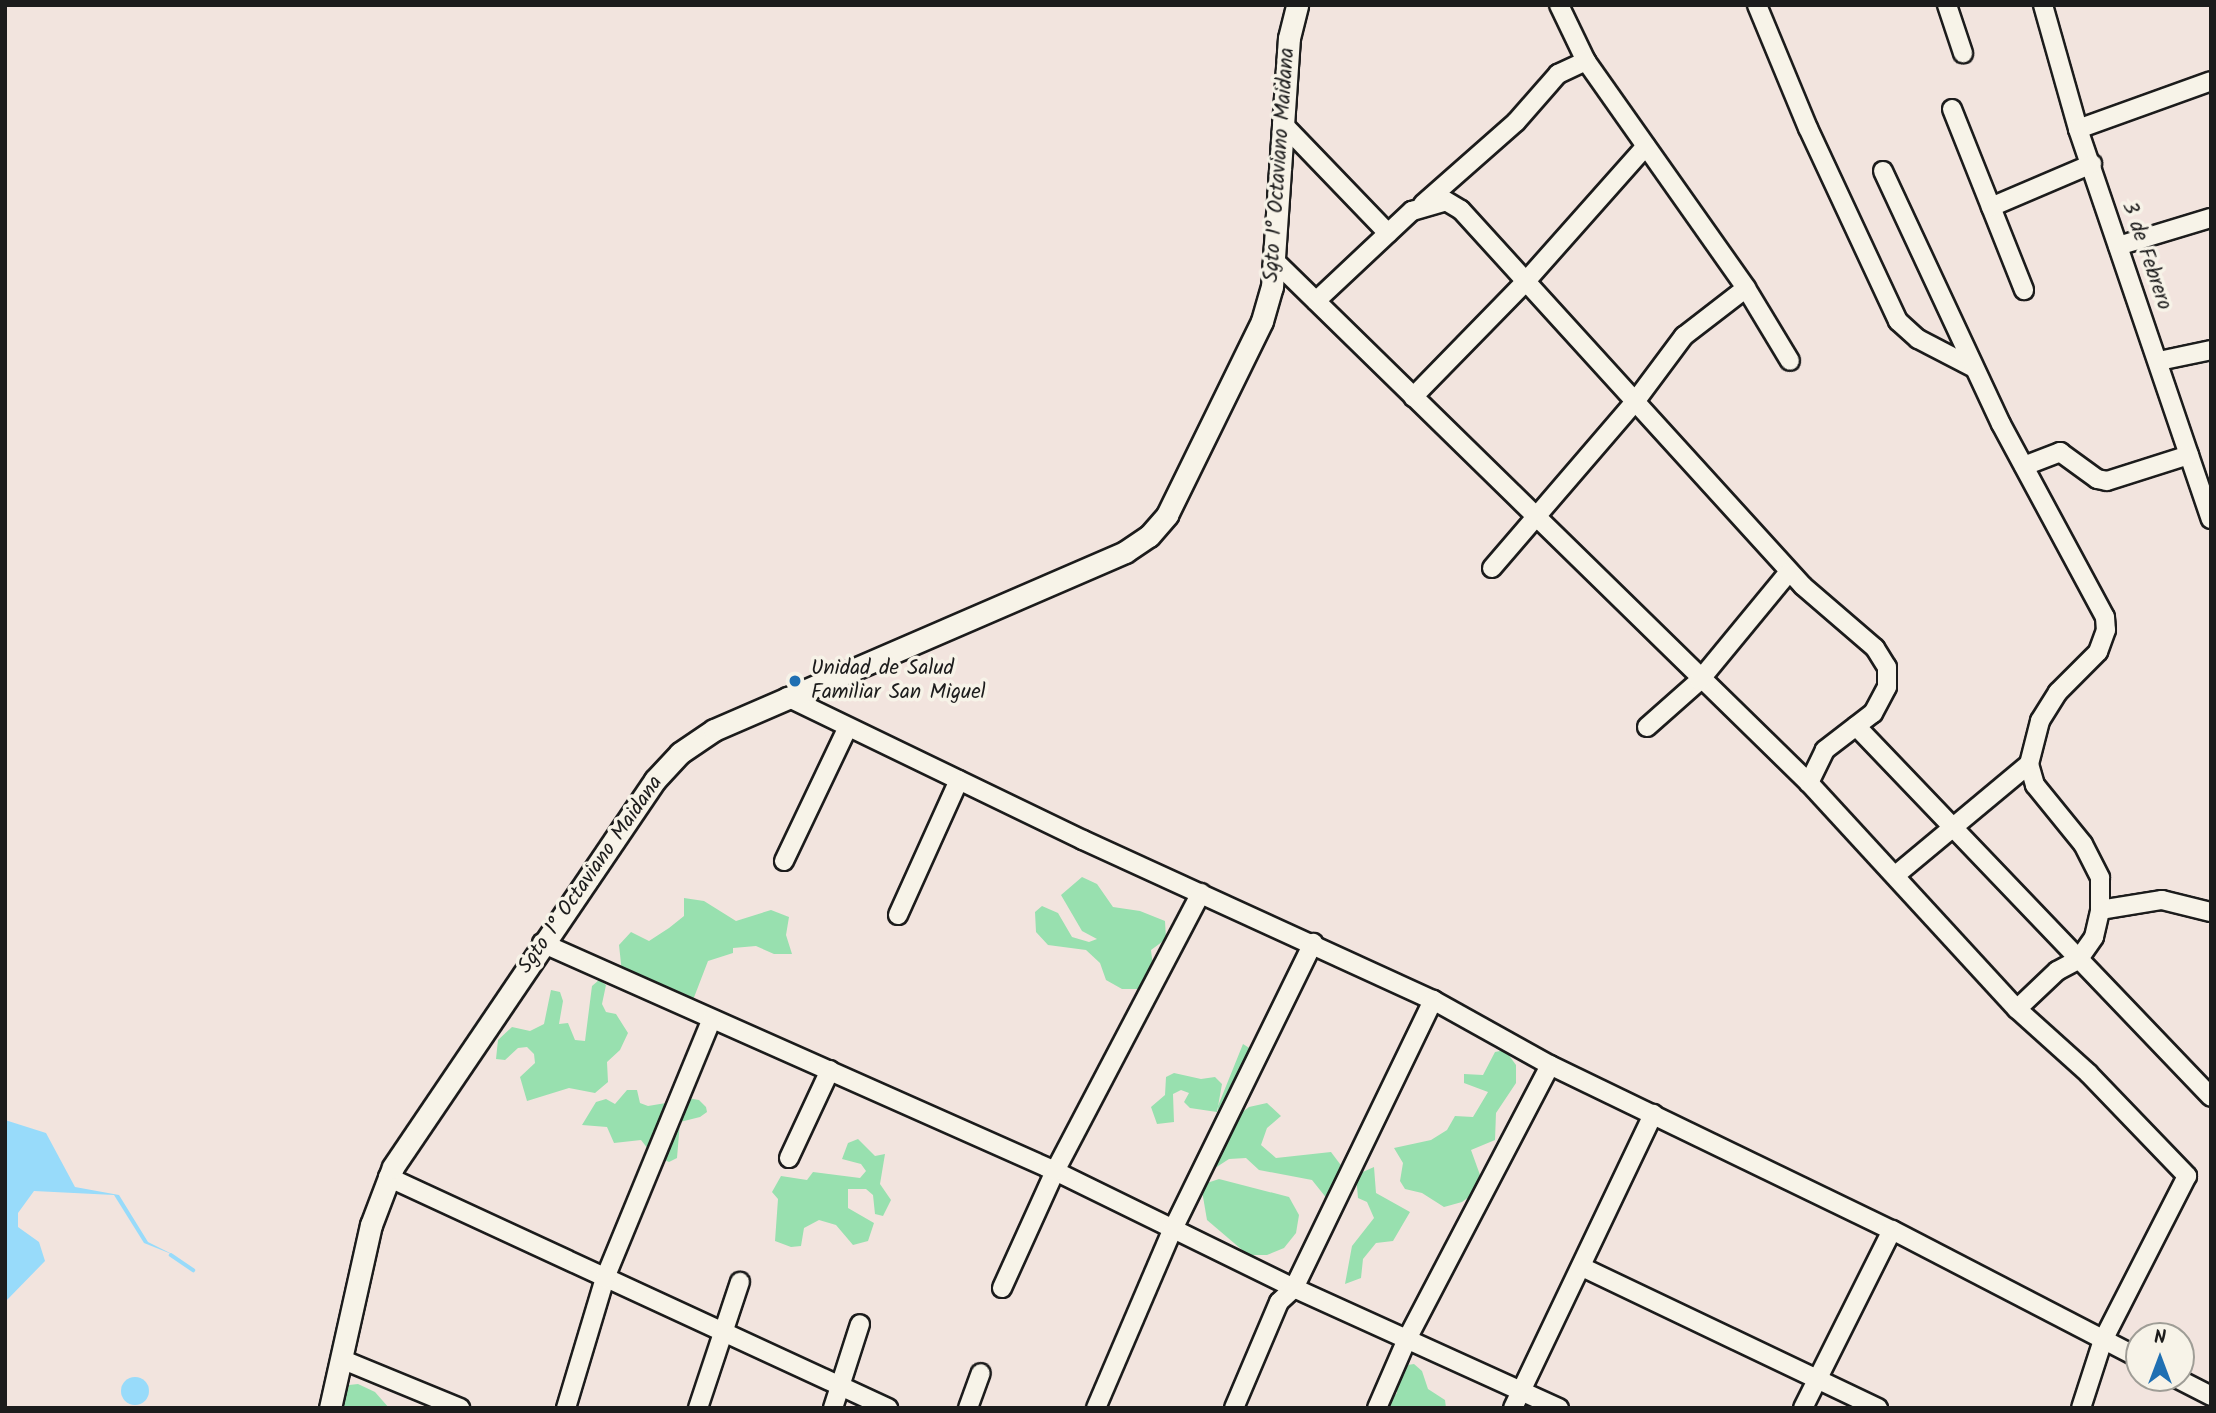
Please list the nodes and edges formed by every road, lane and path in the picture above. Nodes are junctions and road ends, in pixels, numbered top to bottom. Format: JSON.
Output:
{"nodes":[{"id":1,"x":1297,"y":5,"type":"edge"},
{"id":2,"x":1559,"y":5,"type":"edge"},
{"id":3,"x":1757,"y":5,"type":"edge"},
{"id":4,"x":1947,"y":5,"type":"edge"},
{"id":5,"x":2046,"y":6,"type":"edge"},
{"id":6,"x":1963,"y":53,"type":"dead end"},
{"id":7,"x":1586,"y":61,"type":"junction"},
{"id":8,"x":2211,"y":81,"type":"edge"},
{"id":9,"x":1952,"y":109,"type":"dead end"},
{"id":10,"x":1282,"y":122,"type":"junction"},
{"id":11,"x":2078,"y":129,"type":"junction"},
{"id":12,"x":1646,"y":146,"type":"junction"},
{"id":13,"x":2092,"y":164,"type":"junction"},
{"id":14,"x":1883,"y":171,"type":"dead end"},
{"id":15,"x":1420,"y":207,"type":"junction"},
{"id":16,"x":1991,"y":207,"type":"junction"},
{"id":17,"x":2211,"y":218,"type":"edge"},
{"id":18,"x":1388,"y":233,"type":"junction"},
{"id":19,"x":2118,"y":246,"type":"junction"},
{"id":20,"x":1276,"y":262,"type":"junction"},
{"id":21,"x":1527,"y":280,"type":"junction"},
{"id":22,"x":1746,"y":288,"type":"junction"},
{"id":23,"x":2024,"y":290,"type":"dead end"},
{"id":24,"x":1316,"y":302,"type":"junction"},
{"id":25,"x":2211,"y":349,"type":"edge"},
{"id":26,"x":1790,"y":361,"type":"dead end"},
{"id":27,"x":2159,"y":361,"type":"junction"},
{"id":28,"x":1974,"y":368,"type":"junction"},
{"id":29,"x":1413,"y":397,"type":"junction"},
{"id":30,"x":1634,"y":403,"type":"junction"},
{"id":31,"x":2189,"y":455,"type":"junction"},
{"id":32,"x":2024,"y":466,"type":"junction"},
{"id":33,"x":1535,"y":516,"type":"junction"},
{"id":34,"x":2211,"y":519,"type":"edge"},
{"id":35,"x":1492,"y":568,"type":"dead end"},
{"id":36,"x":1789,"y":572,"type":"junction"},
{"id":37,"x":1699,"y":681,"type":"junction"},
{"id":38,"x":787,"y":698,"type":"junction"},
{"id":39,"x":1856,"y":726,"type":"junction"},
{"id":40,"x":848,"y":727,"type":"junction"},
{"id":41,"x":1647,"y":727,"type":"dead end"},
{"id":42,"x":2029,"y":764,"type":"junction"},
{"id":43,"x":959,"y":780,"type":"junction"},
{"id":44,"x":1809,"y":783,"type":"junction"},
{"id":45,"x":1951,"y":827,"type":"junction"},
{"id":46,"x":783,"y":861,"type":"dead end"},
{"id":47,"x":1897,"y":874,"type":"junction"},
{"id":48,"x":1201,"y":893,"type":"junction"},
{"id":49,"x":2100,"y":910,"type":"junction"},
{"id":50,"x":2211,"y":912,"type":"edge"},
{"id":51,"x":898,"y":915,"type":"dead end"},
{"id":52,"x":542,"y":943,"type":"junction"},
{"id":53,"x":1313,"y":943,"type":"junction"},
{"id":54,"x":2078,"y":960,"type":"junction"},
{"id":55,"x":1433,"y":1000,"type":"junction"},
{"id":56,"x":2017,"y":1009,"type":"junction"},
{"id":57,"x":712,"y":1019,"type":"junction"},
{"id":58,"x":1550,"y":1065,"type":"junction"},
{"id":59,"x":830,"y":1070,"type":"junction"},
{"id":60,"x":2211,"y":1097,"type":"edge"},
{"id":61,"x":1653,"y":1114,"type":"junction"},
{"id":62,"x":789,"y":1158,"type":"dead end"},
{"id":63,"x":1055,"y":1171,"type":"junction"},
{"id":64,"x":388,"y":1177,"type":"junction"},
{"id":65,"x":1892,"y":1230,"type":"junction"},
{"id":66,"x":1172,"y":1231,"type":"junction"},
{"id":67,"x":1582,"y":1267,"type":"junction"},
{"id":68,"x":605,"y":1278,"type":"junction"},
{"id":69,"x":740,"y":1282,"type":"dead end"},
{"id":70,"x":1002,"y":1288,"type":"dead end"},
{"id":71,"x":1294,"y":1288,"type":"junction"},
{"id":72,"x":860,"y":1324,"type":"dead end"},
{"id":73,"x":720,"y":1332,"type":"junction"},
{"id":74,"x":1407,"y":1339,"type":"junction"},
{"id":75,"x":2103,"y":1340,"type":"junction"},
{"id":76,"x":2125,"y":1352,"type":"edge"},
{"id":77,"x":341,"y":1359,"type":"junction"},
{"id":78,"x":981,"y":1373,"type":"dead end"},
{"id":79,"x":1816,"y":1378,"type":"junction"},
{"id":80,"x":839,"y":1383,"type":"junction"},
{"id":81,"x":2195,"y":1388,"type":"edge"},
{"id":82,"x":2211,"y":1396,"type":"edge"},
{"id":83,"x":1516,"y":1399,"type":"edge"},
{"id":84,"x":330,"y":1408,"type":"edge"},
{"id":85,"x":460,"y":1408,"type":"edge"},
{"id":86,"x":566,"y":1408,"type":"edge"},
{"id":87,"x":698,"y":1408,"type":"edge"},
{"id":88,"x":834,"y":1408,"type":"edge"},
{"id":89,"x":888,"y":1408,"type":"edge"},
{"id":90,"x":968,"y":1408,"type":"edge"},
{"id":91,"x":1096,"y":1408,"type":"edge"},
{"id":92,"x":1234,"y":1408,"type":"edge"},
{"id":93,"x":1377,"y":1408,"type":"edge"},
{"id":94,"x":1559,"y":1408,"type":"edge"},
{"id":95,"x":1803,"y":1408,"type":"edge"},
{"id":96,"x":1878,"y":1408,"type":"edge"},
{"id":97,"x":2081,"y":1408,"type":"edge"}],
"edges":[{"from":1,"to":10,"type":"main road","name":"Sgto 1° Octaviano Maidana"},
{"from":2,"to":7,"type":"street"},
{"from":3,"to":28,"type":"street"},
{"from":4,"to":6,"type":"street"},
{"from":5,"to":11,"type":"street","name":"3 de Febrero"},
{"from":7,"to":12,"type":"street"},
{"from":7,"to":15,"type":"street"},
{"from":8,"to":11,"type":"street"},
{"from":9,"to":16,"type":"street"},
{"from":10,"to":18,"type":"street"},
{"from":10,"to":20,"type":"main road","name":"Sgto 1° Octaviano Maidana"},
{"from":11,"to":13,"type":"street","name":"3 de Febrero"},
{"from":12,"to":21,"type":"street"},
{"from":12,"to":22,"type":"street"},
{"from":13,"to":16,"type":"street"},
{"from":13,"to":19,"type":"street","name":"3 de Febrero"},
{"from":14,"to":28,"type":"street"},
{"from":15,"to":18,"type":"street"},
{"from":15,"to":21,"type":"street"},
{"from":16,"to":23,"type":"street"},
{"from":17,"to":19,"type":"street"},
{"from":18,"to":24,"type":"street"},
{"from":19,"to":27,"type":"street","name":"3 de Febrero"},
{"from":20,"to":24,"type":"street"},
{"from":20,"to":38,"type":"main road","name":"Sgto 1° Octaviano Maidana"},
{"from":21,"to":29,"type":"street"},
{"from":21,"to":30,"type":"street"},
{"from":22,"to":26,"type":"street"},
{"from":22,"to":30,"type":"street"},
{"from":24,"to":29,"type":"street"},
{"from":25,"to":27,"type":"street"},
{"from":27,"to":31,"type":"street","name":"3 de Febrero"},
{"from":28,"to":32,"type":"street"},
{"from":29,"to":33,"type":"street"},
{"from":30,"to":33,"type":"street"},
{"from":30,"to":36,"type":"street"},
{"from":31,"to":32,"type":"street"},
{"from":31,"to":34,"type":"street","name":"3 de Febrero"},
{"from":32,"to":42,"type":"street"},
{"from":33,"to":35,"type":"street"},
{"from":33,"to":37,"type":"street"},
{"from":36,"to":37,"type":"street"},
{"from":36,"to":39,"type":"street"},
{"from":37,"to":41,"type":"street"},
{"from":37,"to":44,"type":"street"},
{"from":38,"to":40,"type":"street"},
{"from":38,"to":52,"type":"main road","name":"Sgto 1° Octaviano Maidana"},
{"from":39,"to":44,"type":"street"},
{"from":39,"to":45,"type":"street"},
{"from":40,"to":43,"type":"street"},
{"from":40,"to":46,"type":"street"},
{"from":42,"to":45,"type":"street"},
{"from":42,"to":49,"type":"street"},
{"from":43,"to":48,"type":"street"},
{"from":43,"to":51,"type":"street"},
{"from":44,"to":47,"type":"street"},
{"from":45,"to":47,"type":"street"},
{"from":45,"to":54,"type":"street"},
{"from":47,"to":56,"type":"street"},
{"from":48,"to":53,"type":"street"},
{"from":48,"to":63,"type":"street"},
{"from":49,"to":50,"type":"street"},
{"from":49,"to":54,"type":"street"},
{"from":52,"to":57,"type":"street"},
{"from":52,"to":64,"type":"main road","name":"Sgto 1° Octaviano Maidana"},
{"from":53,"to":55,"type":"street"},
{"from":53,"to":66,"type":"street"},
{"from":54,"to":56,"type":"street"},
{"from":54,"to":60,"type":"street"},
{"from":55,"to":58,"type":"street"},
{"from":55,"to":71,"type":"street"},
{"from":56,"to":75,"type":"street"},
{"from":57,"to":59,"type":"street"},
{"from":57,"to":68,"type":"street"},
{"from":58,"to":61,"type":"street"},
{"from":58,"to":74,"type":"street"},
{"from":59,"to":62,"type":"street"},
{"from":59,"to":63,"type":"street"},
{"from":61,"to":65,"type":"street"},
{"from":61,"to":67,"type":"street"},
{"from":63,"to":66,"type":"street"},
{"from":63,"to":70,"type":"street"},
{"from":64,"to":68,"type":"street"},
{"from":64,"to":77,"type":"main road","name":"Sgto 1° Octaviano Maidana"},
{"from":65,"to":75,"type":"street"},
{"from":65,"to":79,"type":"street"},
{"from":66,"to":71,"type":"street"},
{"from":66,"to":91,"type":"street"},
{"from":67,"to":79,"type":"street"},
{"from":67,"to":83,"type":"street"},
{"from":68,"to":73,"type":"street"},
{"from":68,"to":86,"type":"street"},
{"from":69,"to":73,"type":"street"},
{"from":71,"to":74,"type":"street"},
{"from":71,"to":92,"type":"street"},
{"from":72,"to":80,"type":"street"},
{"from":73,"to":80,"type":"street"},
{"from":73,"to":87,"type":"street"},
{"from":74,"to":83,"type":"street"},
{"from":74,"to":93,"type":"street"},
{"from":75,"to":76,"type":"street"},
{"from":75,"to":97,"type":"street"},
{"from":77,"to":84,"type":"main road","name":"Sgto 1° Octaviano Maidana"},
{"from":77,"to":85,"type":"street"},
{"from":78,"to":90,"type":"street"},
{"from":79,"to":95,"type":"street"},
{"from":79,"to":96,"type":"street"},
{"from":80,"to":88,"type":"street"},
{"from":80,"to":89,"type":"street"},
{"from":81,"to":82,"type":"street"},
{"from":83,"to":94,"type":"street"}]}
